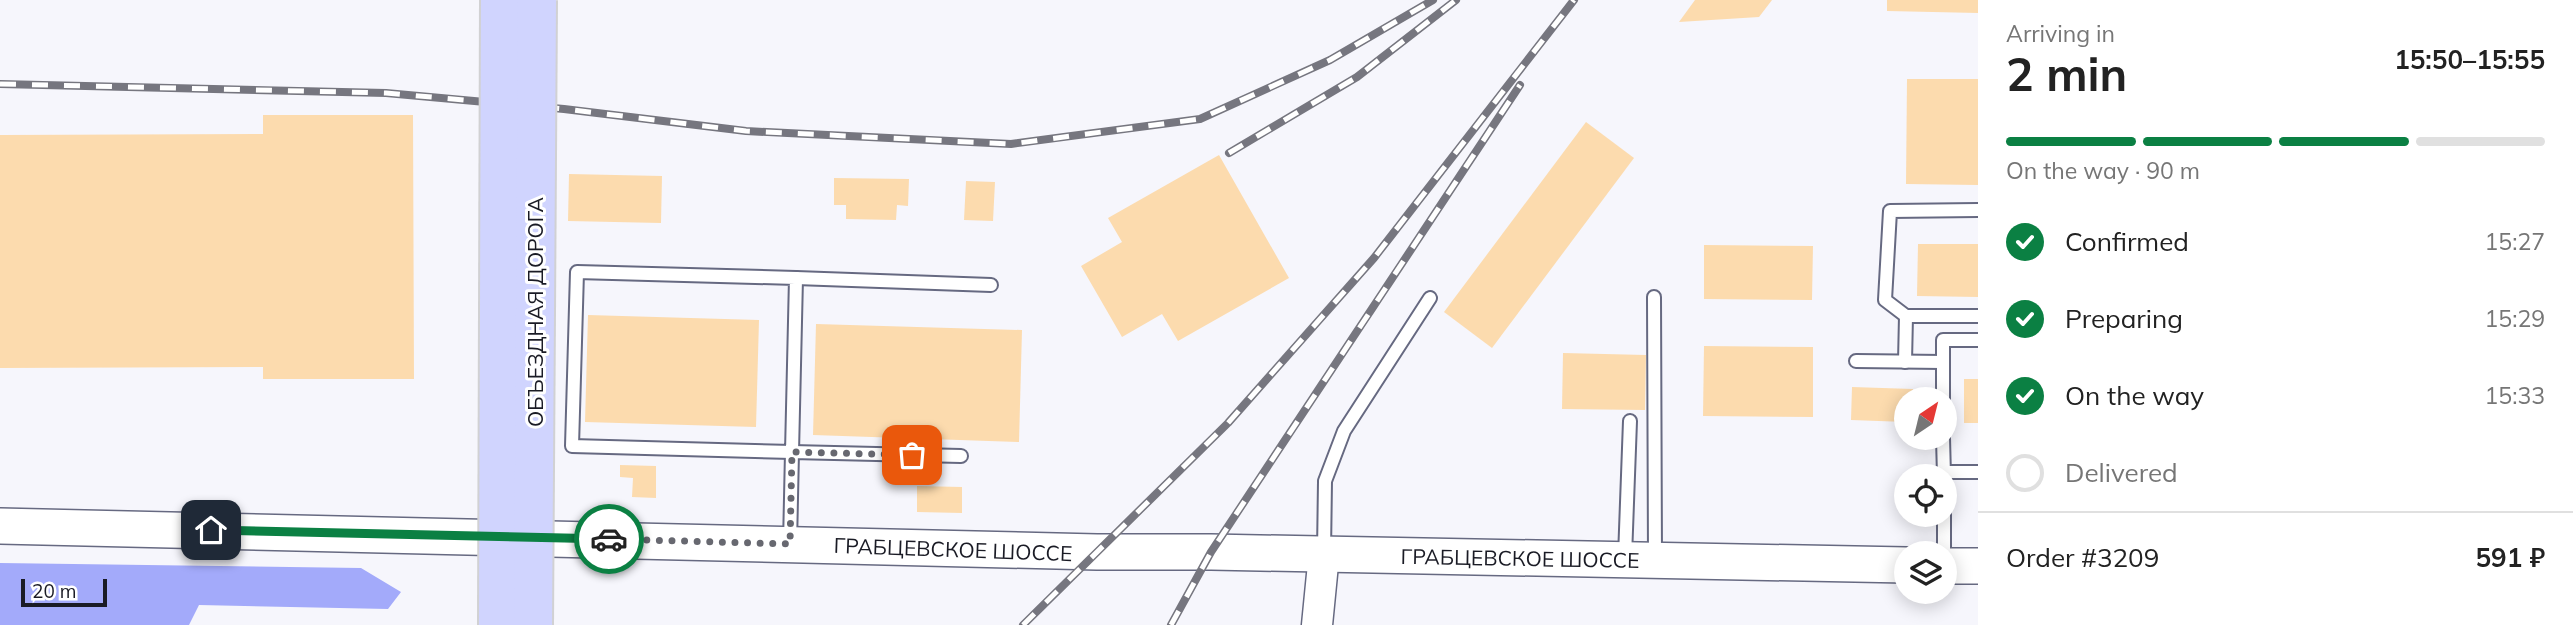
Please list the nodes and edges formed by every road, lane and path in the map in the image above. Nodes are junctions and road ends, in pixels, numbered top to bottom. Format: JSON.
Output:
{"nodes":[{"id":1,"x":500,"y":0,"type":"edge"},
{"id":2,"x":537,"y":0,"type":"edge"},
{"id":3,"x":1978,"y":210,"type":"edge"},
{"id":4,"x":796,"y":278,"type":"junction"},
{"id":5,"x":991,"y":285,"type":"dead end"},
{"id":6,"x":1654,"y":297,"type":"dead end"},
{"id":7,"x":1430,"y":298,"type":"dead end"},
{"id":8,"x":1906,"y":316,"type":"junction"},
{"id":9,"x":1978,"y":316,"type":"edge"},
{"id":10,"x":1978,"y":340,"type":"edge"},
{"id":11,"x":1856,"y":361,"type":"dead end"},
{"id":12,"x":1905,"y":362,"type":"junction"},
{"id":13,"x":1943,"y":362,"type":"junction"},
{"id":14,"x":1943,"y":387,"type":"edge"},
{"id":15,"x":1630,"y":421,"type":"dead end"},
{"id":16,"x":792,"y":452,"type":"junction"},
{"id":17,"x":961,"y":456,"type":"dead end"},
{"id":18,"x":1978,"y":472,"type":"edge"},
{"id":19,"x":1957,"y":473,"type":"edge"},
{"id":20,"x":0,"y":526,"type":"edge"},
{"id":21,"x":790,"y":544,"type":"junction"},
{"id":22,"x":1324,"y":554,"type":"junction"},
{"id":23,"x":1640,"y":561,"type":"junction"},
{"id":24,"x":1894,"y":565,"type":"edge"},
{"id":25,"x":1957,"y":566,"type":"edge"},
{"id":26,"x":1978,"y":566,"type":"edge"},
{"id":27,"x":498,"y":625,"type":"edge"},
{"id":28,"x":533,"y":625,"type":"edge"},
{"id":29,"x":1317,"y":625,"type":"edge"}],
"edges":[{"from":1,"to":27,"type":"highway","name":"ОБЪЕЗДНАЯ ДОРОГА","bridge":true},
{"from":2,"to":28,"type":"highway","name":"ОБЪЕЗДНАЯ ДОРОГА","bridge":true},
{"from":3,"to":8,"type":"lane"},
{"from":4,"to":5,"type":"lane"},
{"from":4,"to":16,"type":"lane"},
{"from":4,"to":16,"type":"lane"},
{"from":6,"to":23,"type":"lane"},
{"from":7,"to":22,"type":"lane"},
{"from":8,"to":9,"type":"lane"},
{"from":8,"to":12,"type":"lane"},
{"from":10,"to":13,"type":"lane"},
{"from":11,"to":12,"type":"lane"},
{"from":12,"to":13,"type":"lane"},
{"from":13,"to":14,"type":"lane"},
{"from":15,"to":23,"type":"lane"},
{"from":16,"to":17,"type":"lane"},
{"from":16,"to":21,"type":"lane"},
{"from":18,"to":19,"type":"lane"},
{"from":20,"to":21,"type":"main road","name":"ГРАБЦЕВСКОЕ ШОССЕ"},
{"from":21,"to":22,"type":"main road","name":"ГРАБЦЕВСКОЕ ШОССЕ"},
{"from":22,"to":23,"type":"main road","name":"ГРАБЦЕВСКОЕ ШОССЕ"},
{"from":22,"to":29,"type":"street"},
{"from":23,"to":24,"type":"main road","name":"ГРАБЦЕВСКОЕ ШОССЕ"},
{"from":25,"to":26,"type":"main road"}]}
